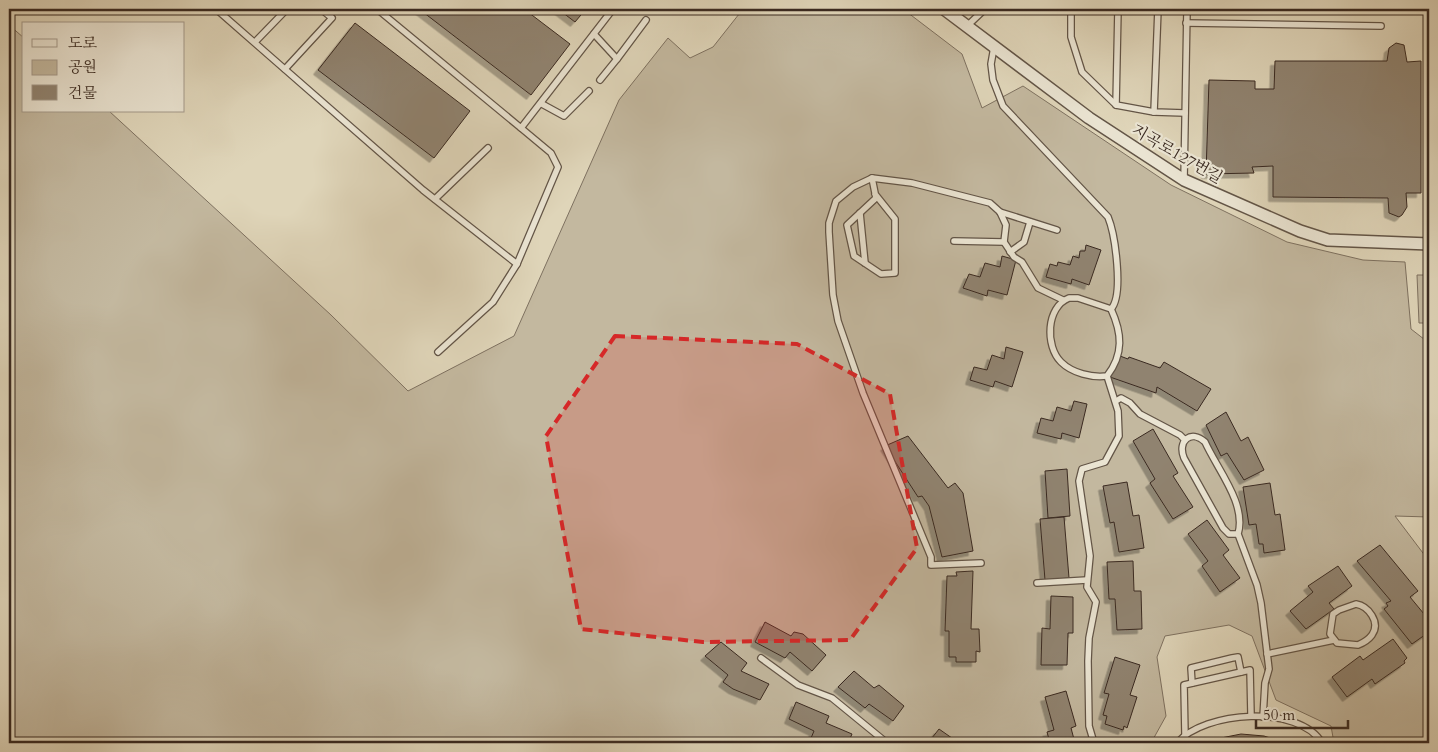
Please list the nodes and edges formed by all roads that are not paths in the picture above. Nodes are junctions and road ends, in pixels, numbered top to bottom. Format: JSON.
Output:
{"nodes":[{"id":1,"x":216,"y":9,"type":"edge"},
{"id":2,"x":288,"y":9,"type":"edge"},
{"id":3,"x":321,"y":9,"type":"edge"},
{"id":4,"x":377,"y":9,"type":"edge"},
{"id":5,"x":613,"y":9,"type":"edge"},
{"id":6,"x":944,"y":9,"type":"edge"},
{"id":7,"x":985,"y":9,"type":"edge"},
{"id":8,"x":1071,"y":9,"type":"edge"},
{"id":9,"x":1118,"y":9,"type":"edge"},
{"id":10,"x":1158,"y":9,"type":"edge"},
{"id":11,"x":1187,"y":9,"type":"edge"},
{"id":12,"x":646,"y":20,"type":"dead end"},
{"id":13,"x":1186,"y":23,"type":"junction"},
{"id":14,"x":967,"y":26,"type":"junction"},
{"id":15,"x":1381,"y":26,"type":"dead end"},
{"id":16,"x":594,"y":34,"type":"junction"},
{"id":17,"x":255,"y":42,"type":"junction"},
{"id":18,"x":994,"y":47,"type":"junction"},
{"id":19,"x":617,"y":58,"type":"junction"},
{"id":20,"x":285,"y":68,"type":"junction"},
{"id":21,"x":600,"y":80,"type":"dead end"},
{"id":22,"x":589,"y":91,"type":"dead end"},
{"id":23,"x":542,"y":104,"type":"junction"},
{"id":24,"x":1116,"y":105,"type":"junction"},
{"id":25,"x":1154,"y":112,"type":"junction"},
{"id":26,"x":1185,"y":113,"type":"junction"},
{"id":27,"x":521,"y":128,"type":"junction"},
{"id":28,"x":488,"y":148,"type":"dead end"},
{"id":29,"x":872,"y":178,"type":"junction"},
{"id":30,"x":1184,"y":180,"type":"junction"},
{"id":31,"x":875,"y":194,"type":"junction"},
{"id":32,"x":434,"y":199,"type":"junction"},
{"id":33,"x":1000,"y":212,"type":"junction"},
{"id":34,"x":860,"y":213,"type":"junction"},
{"id":35,"x":1030,"y":222,"type":"junction"},
{"id":36,"x":1057,"y":230,"type":"dead end"},
{"id":37,"x":954,"y":241,"type":"dead end"},
{"id":38,"x":1004,"y":242,"type":"junction"},
{"id":39,"x":1429,"y":244,"type":"edge"},
{"id":40,"x":1010,"y":252,"type":"junction"},
{"id":41,"x":865,"y":263,"type":"junction"},
{"id":42,"x":517,"y":264,"type":"junction"},
{"id":43,"x":1063,"y":300,"type":"junction"},
{"id":44,"x":1111,"y":309,"type":"junction"},
{"id":45,"x":438,"y":352,"type":"dead end"},
{"id":46,"x":1107,"y":376,"type":"junction"},
{"id":47,"x":1116,"y":401,"type":"junction"},
{"id":48,"x":1184,"y":439,"type":"junction"},
{"id":49,"x":1238,"y":534,"type":"junction"},
{"id":50,"x":981,"y":564,"type":"dead end"},
{"id":51,"x":1087,"y":580,"type":"junction"},
{"id":52,"x":1037,"y":583,"type":"dead end"},
{"id":53,"x":1334,"y":640,"type":"junction"},
{"id":54,"x":1267,"y":654,"type":"junction"},
{"id":55,"x":761,"y":658,"type":"dead end"},
{"id":56,"x":1241,"y":672,"type":"junction"},
{"id":57,"x":1192,"y":683,"type":"junction"},
{"id":58,"x":1251,"y":715,"type":"junction"},
{"id":59,"x":1263,"y":717,"type":"junction"},
{"id":60,"x":1185,"y":735,"type":"junction"},
{"id":61,"x":887,"y":743,"type":"edge"},
{"id":62,"x":1094,"y":743,"type":"edge"},
{"id":63,"x":1177,"y":743,"type":"edge"},
{"id":64,"x":1322,"y":743,"type":"edge"}],
"edges":[{"from":1,"to":17,"type":"lane"},
{"from":2,"to":17,"type":"lane"},
{"from":3,"to":20,"type":"lane"},
{"from":4,"to":27,"type":"lane"},
{"from":5,"to":16,"type":"lane"},
{"from":6,"to":14,"type":"street","name":"지곡로127번길"},
{"from":7,"to":14,"type":"lane"},
{"from":8,"to":24,"type":"lane"},
{"from":9,"to":24,"type":"lane"},
{"from":10,"to":25,"type":"lane"},
{"from":11,"to":13,"type":"lane"},
{"from":12,"to":19,"type":"lane"},
{"from":13,"to":15,"type":"lane"},
{"from":13,"to":26,"type":"lane"},
{"from":14,"to":18,"type":"street","name":"지곡로127번길"},
{"from":16,"to":19,"type":"lane"},
{"from":16,"to":23,"type":"lane"},
{"from":17,"to":20,"type":"lane"},
{"from":18,"to":30,"type":"street","name":"지곡로127번길"},
{"from":18,"to":44,"type":"lane"},
{"from":19,"to":21,"type":"lane"},
{"from":20,"to":32,"type":"lane"},
{"from":22,"to":23,"type":"lane"},
{"from":23,"to":27,"type":"lane"},
{"from":24,"to":25,"type":"lane"},
{"from":25,"to":26,"type":"lane"},
{"from":26,"to":30,"type":"lane"},
{"from":27,"to":42,"type":"lane"},
{"from":28,"to":32,"type":"lane"},
{"from":29,"to":31,"type":"lane"},
{"from":29,"to":33,"type":"lane"},
{"from":29,"to":50,"type":"lane"},
{"from":30,"to":39,"type":"street","name":"지곡로127번길"},
{"from":31,"to":34,"type":"lane"},
{"from":31,"to":41,"type":"lane"},
{"from":32,"to":42,"type":"lane"},
{"from":33,"to":35,"type":"lane"},
{"from":33,"to":38,"type":"lane"},
{"from":34,"to":41,"type":"lane"},
{"from":34,"to":41,"type":"lane"},
{"from":35,"to":36,"type":"lane"},
{"from":35,"to":40,"type":"lane"},
{"from":37,"to":38,"type":"lane"},
{"from":38,"to":40,"type":"lane"},
{"from":40,"to":43,"type":"lane"},
{"from":42,"to":45,"type":"lane"},
{"from":43,"to":44,"type":"lane"},
{"from":43,"to":46,"type":"lane"},
{"from":44,"to":46,"type":"lane"},
{"from":46,"to":47,"type":"lane"},
{"from":47,"to":48,"type":"lane"},
{"from":47,"to":51,"type":"lane"},
{"from":48,"to":49,"type":"lane"},
{"from":48,"to":49,"type":"lane"},
{"from":49,"to":54,"type":"lane"},
{"from":51,"to":52,"type":"lane"},
{"from":51,"to":62,"type":"lane"},
{"from":53,"to":53,"type":"lane"},
{"from":53,"to":54,"type":"lane"},
{"from":54,"to":59,"type":"lane"},
{"from":55,"to":61,"type":"lane"},
{"from":56,"to":57,"type":"lane"},
{"from":56,"to":57,"type":"lane"},
{"from":56,"to":58,"type":"lane"},
{"from":57,"to":60,"type":"lane"},
{"from":58,"to":59,"type":"lane"},
{"from":58,"to":60,"type":"lane"},
{"from":59,"to":64,"type":"lane"},
{"from":60,"to":63,"type":"lane"}]}
